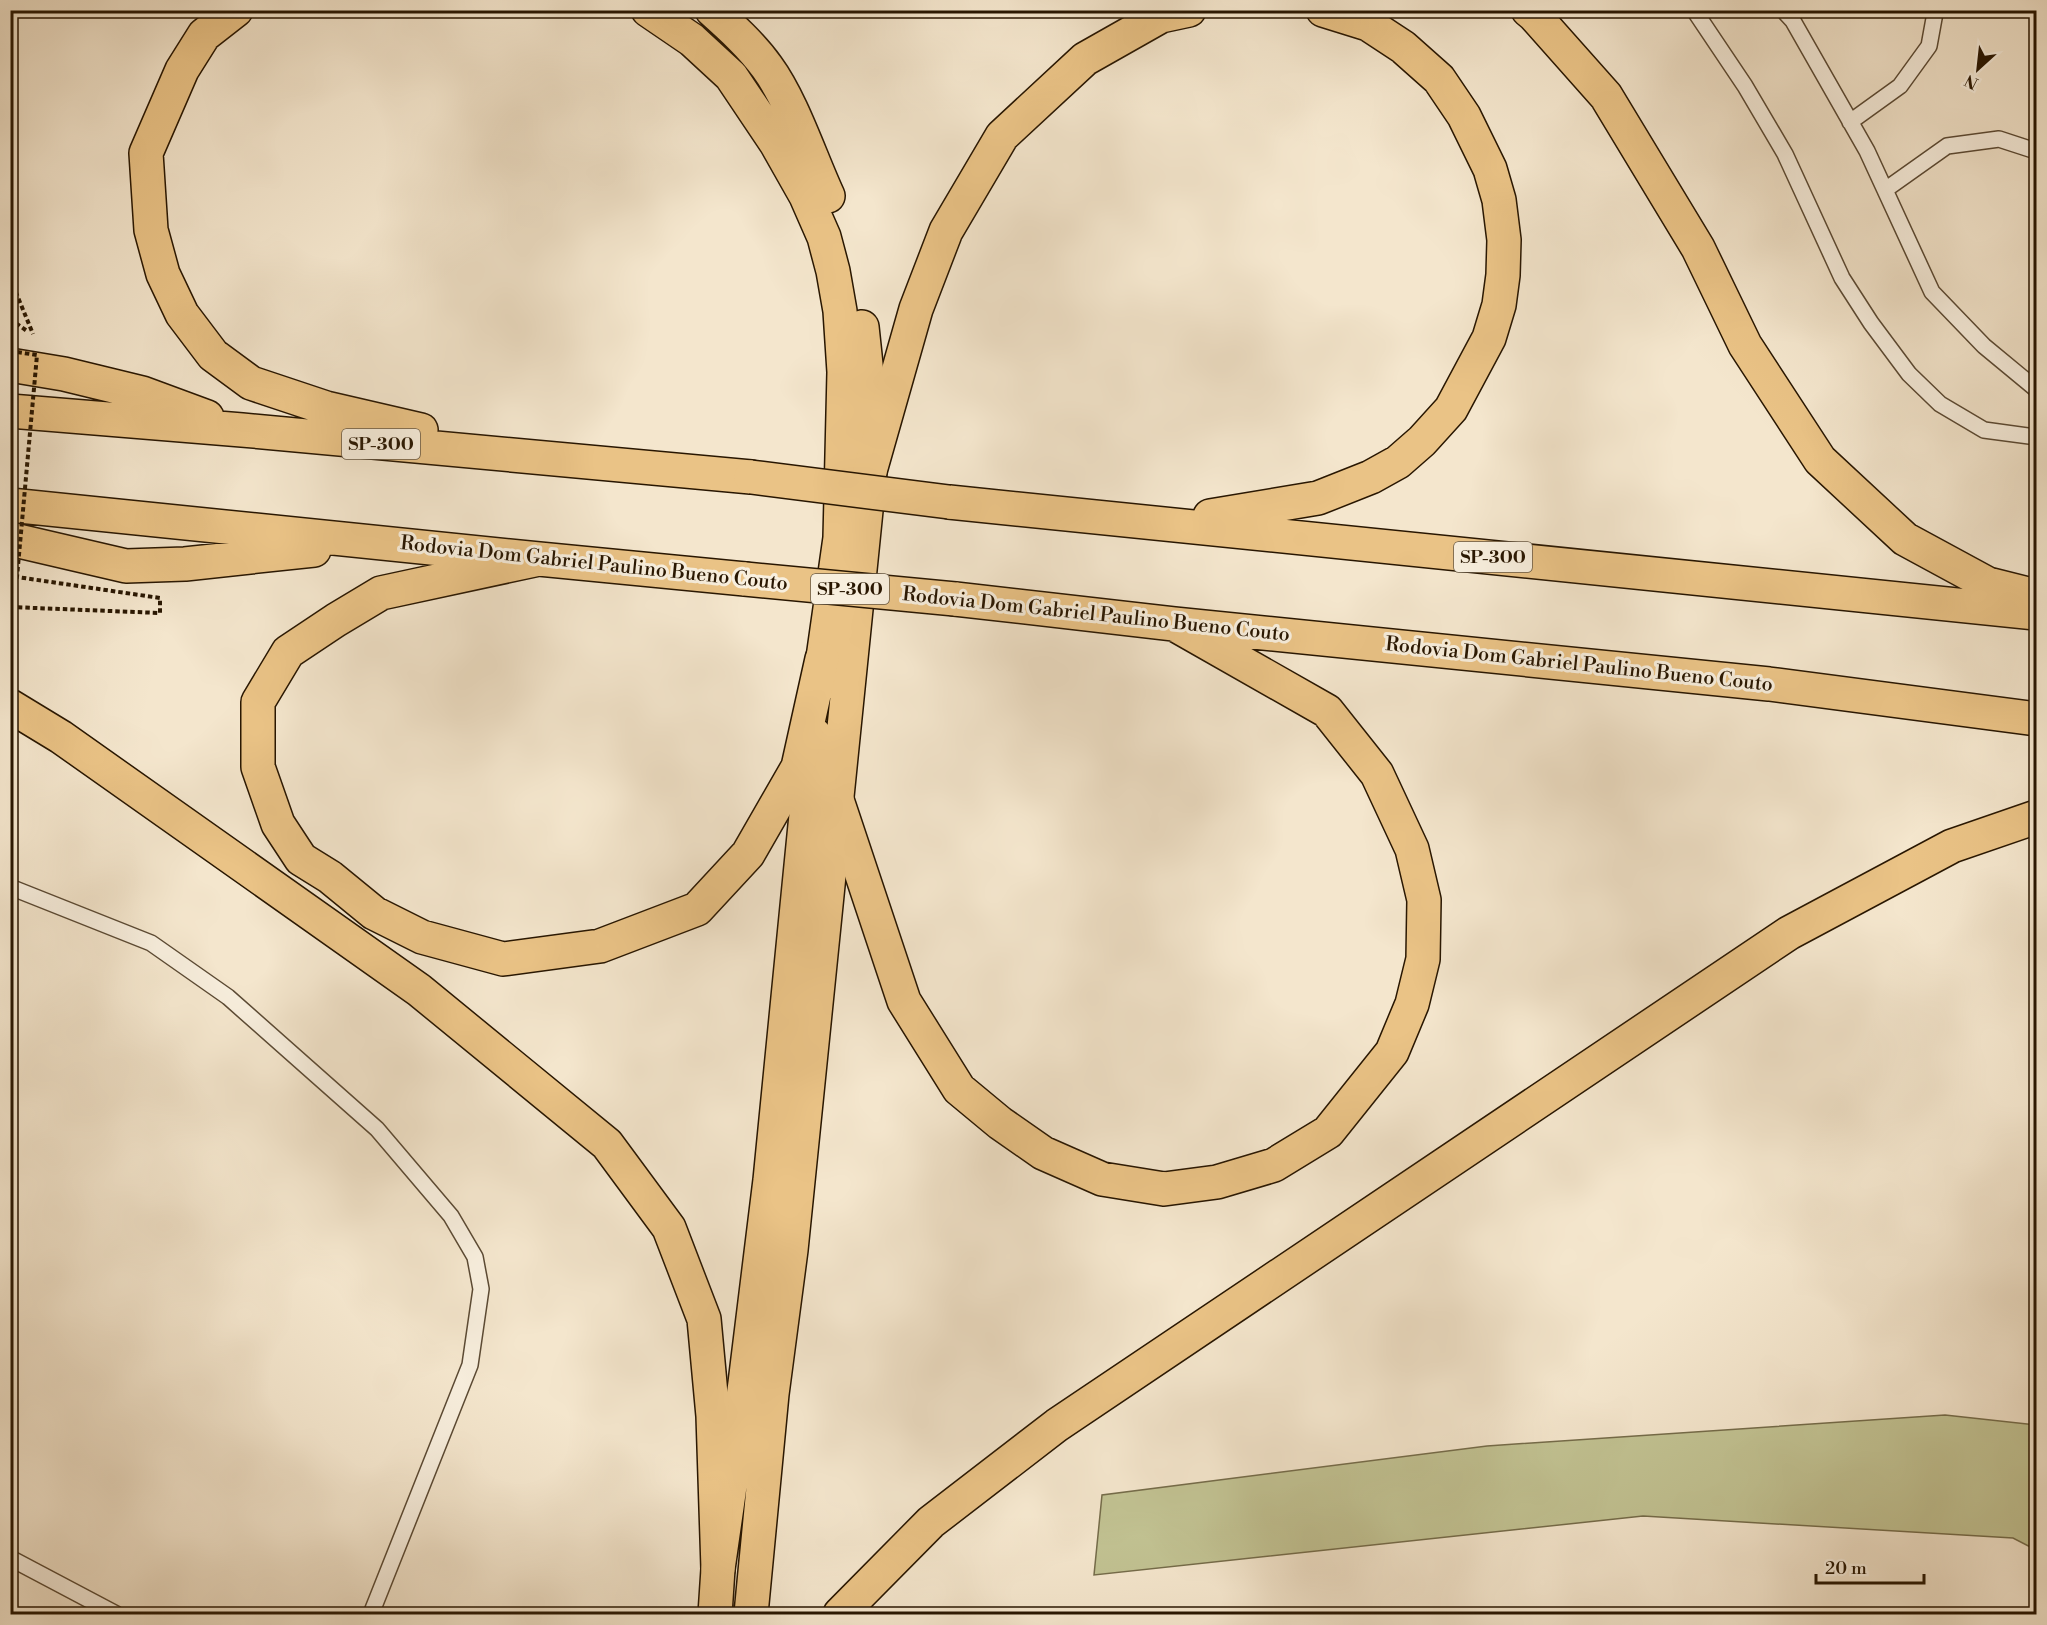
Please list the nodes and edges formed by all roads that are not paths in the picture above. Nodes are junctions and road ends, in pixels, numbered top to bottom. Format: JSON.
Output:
{"nodes":[{"id":1,"x":236,"y":10,"type":"edge"},
{"id":2,"x":648,"y":10,"type":"edge"},
{"id":3,"x":712,"y":10,"type":"edge"},
{"id":4,"x":1189,"y":10,"type":"edge"},
{"id":5,"x":1323,"y":10,"type":"edge"},
{"id":6,"x":1528,"y":10,"type":"edge"},
{"id":7,"x":1694,"y":10,"type":"edge"},
{"id":8,"x":1783,"y":10,"type":"edge"},
{"id":9,"x":1933,"y":10,"type":"edge"},
{"id":10,"x":1850,"y":122,"type":"junction"},
{"id":11,"x":2037,"y":151,"type":"edge"},
{"id":12,"x":1885,"y":190,"type":"junction"},
{"id":13,"x":10,"y":365,"type":"edge"},
{"id":14,"x":2037,"y":389,"type":"edge"},
{"id":15,"x":10,"y":411,"type":"edge"},
{"id":16,"x":242,"y":430,"type":"junction"},
{"id":17,"x":2037,"y":436,"type":"edge"},
{"id":18,"x":546,"y":460,"type":"junction"},
{"id":19,"x":870,"y":471,"type":"junction"},
{"id":20,"x":10,"y":505,"type":"edge"},
{"id":21,"x":1169,"y":523,"type":"junction"},
{"id":22,"x":10,"y":539,"type":"edge"},
{"id":23,"x":378,"y":543,"type":"junction"},
{"id":24,"x":539,"y":560,"type":"junction"},
{"id":25,"x":2037,"y":596,"type":"edge"},
{"id":26,"x":2037,"y":613,"type":"edge"},
{"id":27,"x":1174,"y":624,"type":"junction"},
{"id":28,"x":822,"y":658,"type":"junction"},
{"id":29,"x":10,"y":706,"type":"edge"},
{"id":30,"x":2037,"y":719,"type":"edge"},
{"id":31,"x":837,"y":800,"type":"junction"},
{"id":32,"x":2037,"y":817,"type":"edge"},
{"id":33,"x":10,"y":887,"type":"edge"},
{"id":34,"x":10,"y":1558,"type":"edge"},
{"id":35,"x":718,"y":1569,"type":"junction"},
{"id":36,"x":116,"y":1614,"type":"edge"},
{"id":37,"x":371,"y":1614,"type":"edge"},
{"id":38,"x":715,"y":1614,"type":"edge"},
{"id":39,"x":752,"y":1614,"type":"edge"},
{"id":40,"x":840,"y":1614,"type":"edge"}],
"edges":[{"from":1,"to":18,"type":"main road"},
{"from":2,"to":28,"type":"main road"},
{"from":3,"to":19,"type":"main road"},
{"from":4,"to":19,"type":"main road"},
{"from":5,"to":21,"type":"main road"},
{"from":6,"to":25,"type":"main road"},
{"from":7,"to":17,"type":"lane"},
{"from":8,"to":10,"type":"lane"},
{"from":9,"to":10,"type":"lane"},
{"from":10,"to":12,"type":"lane"},
{"from":11,"to":12,"type":"lane"},
{"from":12,"to":14,"type":"lane"},
{"from":13,"to":16,"type":"main road"},
{"from":15,"to":16,"type":"main road","number":"SP-300"},
{"from":16,"to":18,"type":"main road","number":"SP-300"},
{"from":18,"to":21,"type":"main road","number":"SP-300","bridge":true},
{"from":19,"to":31,"type":"main road"},
{"from":20,"to":23,"type":"main road","name":"Rodovia Dom Gabriel Paulino Bueno Couto","number":"SP-300"},
{"from":21,"to":26,"type":"main road","number":"SP-300"},
{"from":22,"to":23,"type":"main road"},
{"from":23,"to":24,"type":"main road","name":"Rodovia Dom Gabriel Paulino Bueno Couto","number":"SP-300"},
{"from":24,"to":27,"type":"main road","name":"Rodovia Dom Gabriel Paulino Bueno Couto","number":"SP-300","bridge":true},
{"from":24,"to":28,"type":"main road"},
{"from":27,"to":30,"type":"main road","name":"Rodovia Dom Gabriel Paulino Bueno Couto","number":"SP-300"},
{"from":27,"to":31,"type":"main road"},
{"from":28,"to":35,"type":"main road"},
{"from":29,"to":35,"type":"main road"},
{"from":31,"to":39,"type":"main road"},
{"from":32,"to":40,"type":"main road"},
{"from":33,"to":37,"type":"lane"},
{"from":34,"to":36,"type":"lane"},
{"from":35,"to":38,"type":"main road"}]}
